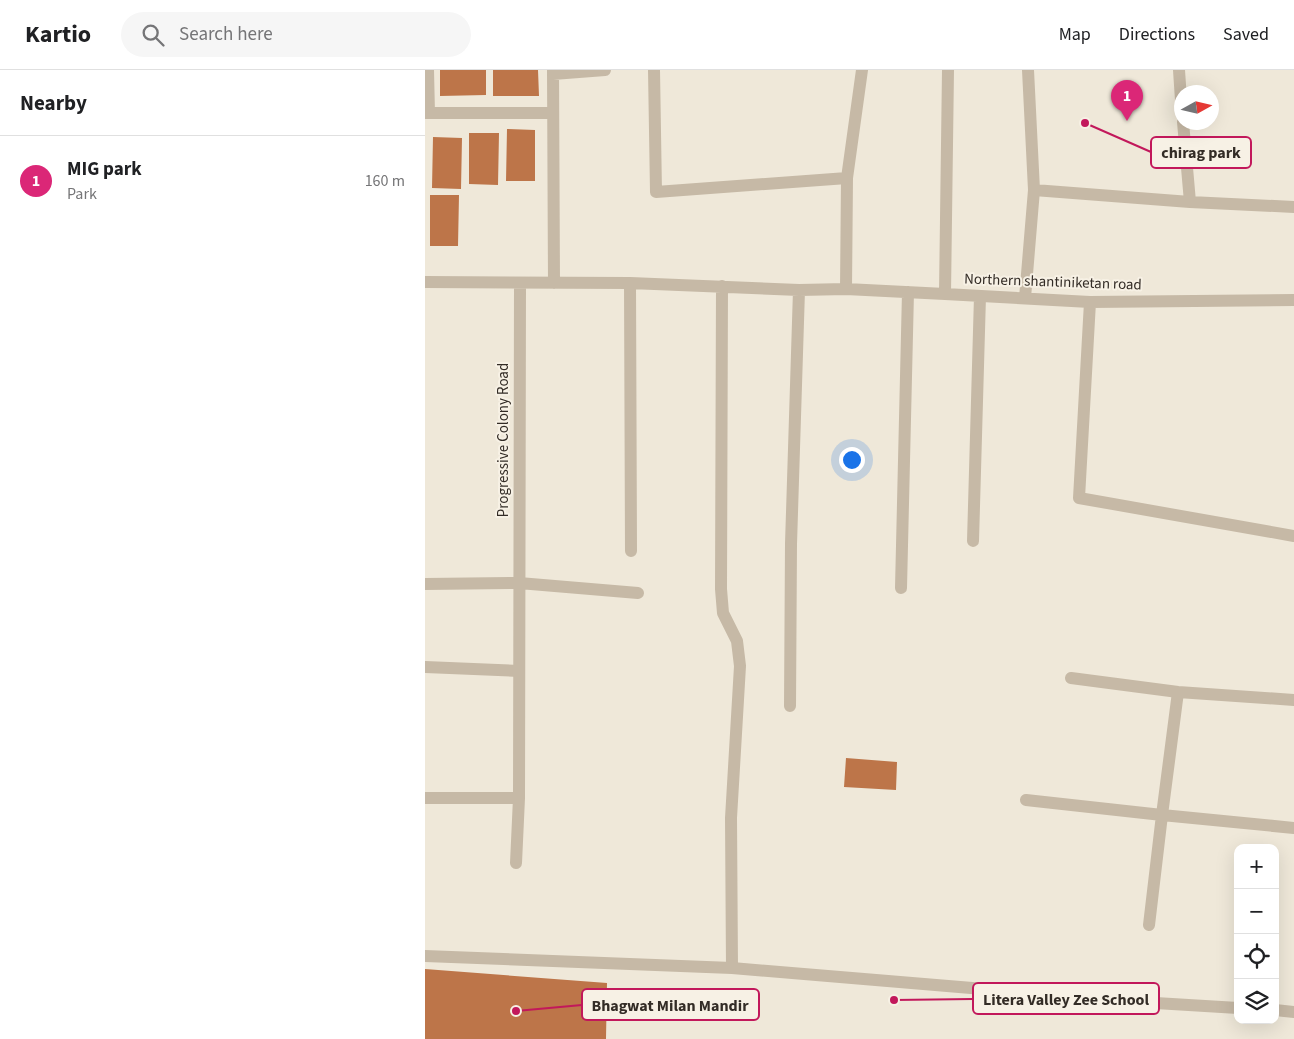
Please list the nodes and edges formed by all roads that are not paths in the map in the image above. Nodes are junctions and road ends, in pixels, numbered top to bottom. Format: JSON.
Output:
{"nodes":[{"id":1,"x":428,"y":70,"type":"edge"},
{"id":2,"x":605,"y":70,"type":"edge"},
{"id":3,"x":654,"y":70,"type":"edge"},
{"id":4,"x":862,"y":70,"type":"edge"},
{"id":5,"x":947,"y":70,"type":"edge"},
{"id":6,"x":1028,"y":70,"type":"edge"},
{"id":7,"x":1179,"y":70,"type":"edge"},
{"id":8,"x":553,"y":72,"type":"edge"},
{"id":9,"x":1180,"y":85,"type":"edge"},
{"id":10,"x":427,"y":113,"type":"edge"},
{"id":11,"x":553,"y":113,"type":"junction"},
{"id":12,"x":1184,"y":130,"type":"edge"},
{"id":13,"x":847,"y":178,"type":"junction"},
{"id":14,"x":1034,"y":190,"type":"junction"},
{"id":15,"x":1190,"y":202,"type":"junction"},
{"id":16,"x":1294,"y":207,"type":"edge"},
{"id":17,"x":425,"y":282,"type":"edge"},
{"id":18,"x":520,"y":283,"type":"junction"},
{"id":19,"x":554,"y":283,"type":"junction"},
{"id":20,"x":629,"y":283,"type":"junction"},
{"id":21,"x":722,"y":286,"type":"junction"},
{"id":22,"x":847,"y":289,"type":"junction"},
{"id":23,"x":799,"y":290,"type":"junction"},
{"id":24,"x":908,"y":292,"type":"junction"},
{"id":25,"x":945,"y":294,"type":"junction"},
{"id":26,"x":980,"y":296,"type":"junction"},
{"id":27,"x":1025,"y":298,"type":"junction"},
{"id":28,"x":1294,"y":300,"type":"edge"},
{"id":29,"x":1090,"y":302,"type":"junction"},
{"id":30,"x":1294,"y":536,"type":"edge"},
{"id":31,"x":973,"y":541,"type":"dead end"},
{"id":32,"x":631,"y":551,"type":"dead end"},
{"id":33,"x":519,"y":583,"type":"junction"},
{"id":34,"x":425,"y":584,"type":"edge"},
{"id":35,"x":901,"y":588,"type":"dead end"},
{"id":36,"x":638,"y":593,"type":"dead end"},
{"id":37,"x":425,"y":667,"type":"edge"},
{"id":38,"x":519,"y":671,"type":"junction"},
{"id":39,"x":1071,"y":678,"type":"dead end"},
{"id":40,"x":1178,"y":692,"type":"junction"},
{"id":41,"x":1294,"y":700,"type":"edge"},
{"id":42,"x":790,"y":706,"type":"dead end"},
{"id":43,"x":425,"y":798,"type":"edge"},
{"id":44,"x":519,"y":798,"type":"junction"},
{"id":45,"x":1026,"y":800,"type":"dead end"},
{"id":46,"x":1162,"y":815,"type":"junction"},
{"id":47,"x":1294,"y":828,"type":"edge"},
{"id":48,"x":516,"y":863,"type":"dead end"},
{"id":49,"x":1149,"y":925,"type":"dead end"},
{"id":50,"x":425,"y":956,"type":"edge"},
{"id":51,"x":732,"y":968,"type":"junction"},
{"id":52,"x":1234,"y":1008,"type":"edge"},
{"id":53,"x":1279,"y":1010,"type":"edge"},
{"id":54,"x":1294,"y":1012,"type":"edge"}],
"edges":[{"from":1,"to":10,"type":"street"},
{"from":2,"to":8,"type":"street"},
{"from":3,"to":13,"type":"street"},
{"from":4,"to":13,"type":"street"},
{"from":5,"to":25,"type":"street","name":"Northern shantiniketan road"},
{"from":6,"to":14,"type":"street"},
{"from":7,"to":9,"type":"street"},
{"from":8,"to":11,"type":"street"},
{"from":10,"to":11,"type":"street"},
{"from":11,"to":19,"type":"street"},
{"from":12,"to":15,"type":"street"},
{"from":13,"to":22,"type":"street"},
{"from":14,"to":15,"type":"street"},
{"from":14,"to":27,"type":"street"},
{"from":15,"to":16,"type":"street"},
{"from":17,"to":18,"type":"street"},
{"from":18,"to":19,"type":"street"},
{"from":18,"to":33,"type":"street","name":"Progressive Colony Road"},
{"from":19,"to":20,"type":"street"},
{"from":20,"to":21,"type":"street"},
{"from":20,"to":32,"type":"street"},
{"from":21,"to":23,"type":"street"},
{"from":21,"to":51,"type":"street"},
{"from":22,"to":23,"type":"street"},
{"from":22,"to":24,"type":"street"},
{"from":23,"to":42,"type":"street"},
{"from":24,"to":25,"type":"street"},
{"from":24,"to":35,"type":"street"},
{"from":25,"to":26,"type":"street","name":"Northern shantiniketan road"},
{"from":26,"to":27,"type":"street","name":"Northern shantiniketan road"},
{"from":26,"to":31,"type":"street"},
{"from":27,"to":29,"type":"street","name":"Northern shantiniketan road"},
{"from":28,"to":29,"type":"street","name":"Northern shantiniketan road"},
{"from":29,"to":30,"type":"street"},
{"from":33,"to":34,"type":"street"},
{"from":33,"to":36,"type":"street"},
{"from":33,"to":38,"type":"street","name":"Progressive Colony Road"},
{"from":37,"to":38,"type":"street"},
{"from":38,"to":44,"type":"street","name":"Progressive Colony Road"},
{"from":39,"to":40,"type":"street"},
{"from":40,"to":41,"type":"street"},
{"from":40,"to":46,"type":"street"},
{"from":43,"to":44,"type":"street"},
{"from":44,"to":48,"type":"street","name":"Progressive Colony Road"},
{"from":45,"to":46,"type":"street"},
{"from":46,"to":47,"type":"street"},
{"from":46,"to":49,"type":"street"},
{"from":50,"to":51,"type":"street"},
{"from":51,"to":52,"type":"street"},
{"from":53,"to":54,"type":"street"}]}
